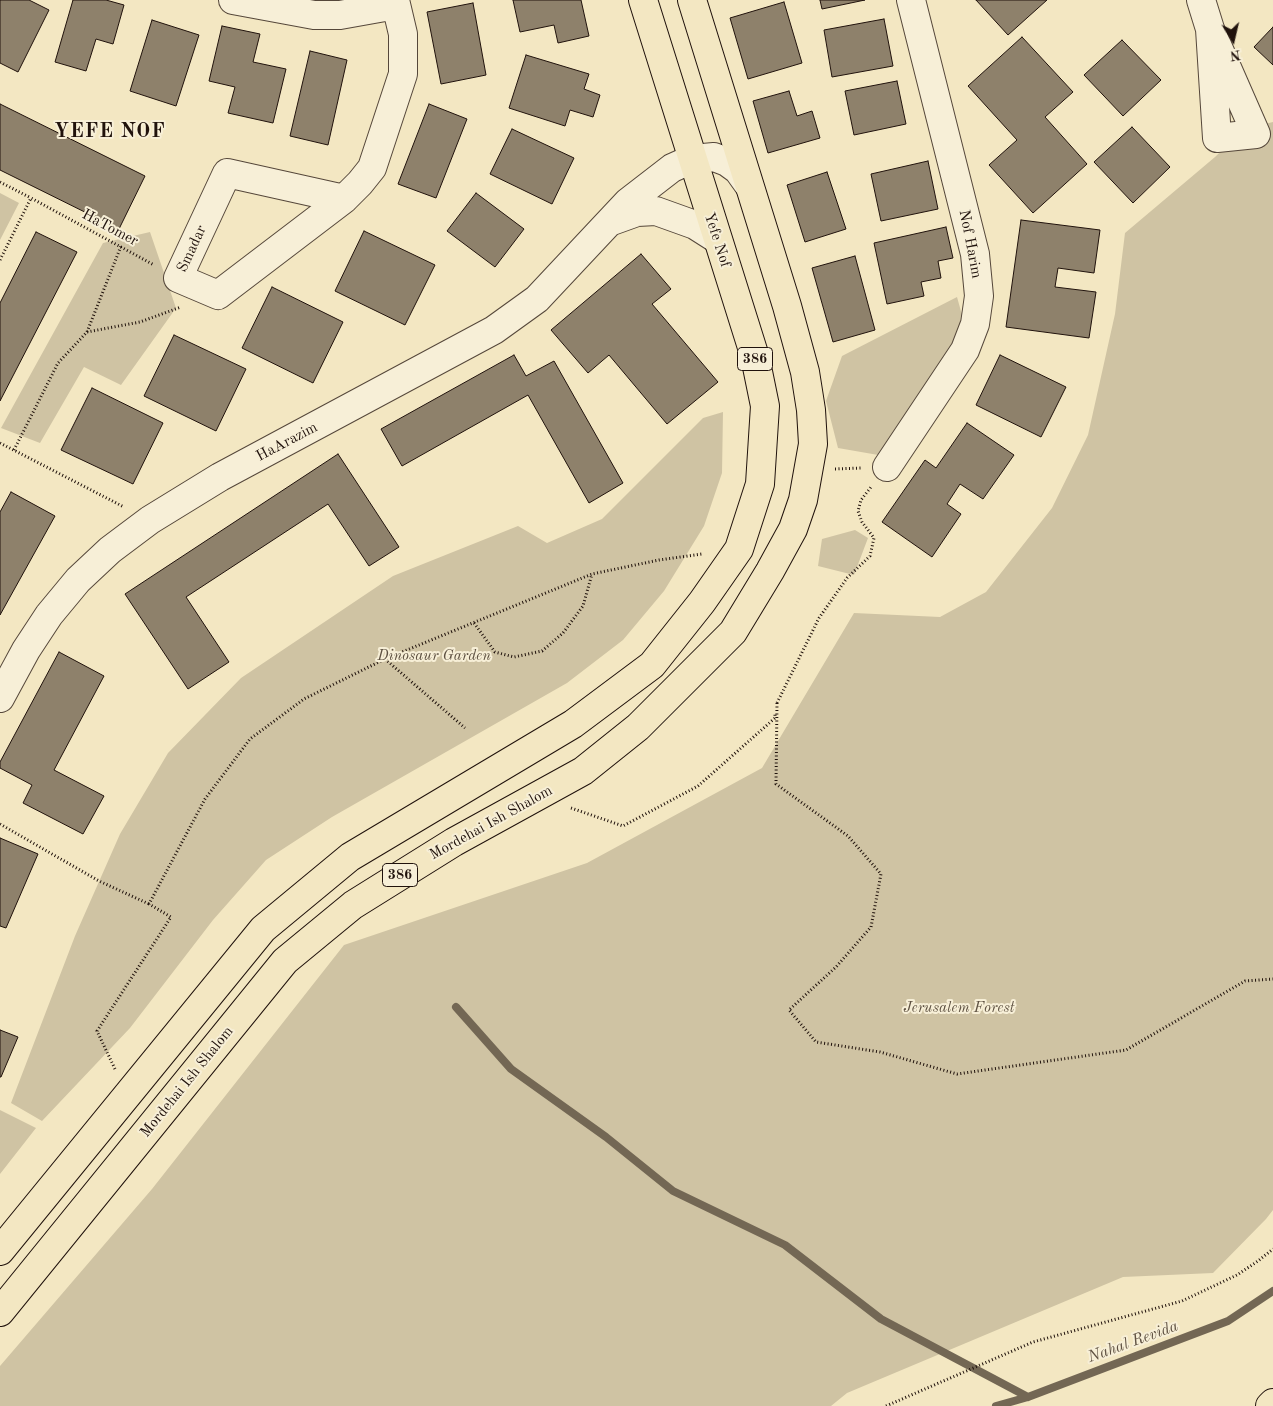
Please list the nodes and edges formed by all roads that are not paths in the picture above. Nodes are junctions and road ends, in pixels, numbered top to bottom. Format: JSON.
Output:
{"nodes":[{"id":1,"x":233,"y":0,"type":"edge"},
{"id":2,"x":643,"y":0,"type":"edge"},
{"id":3,"x":692,"y":0,"type":"edge"},
{"id":4,"x":911,"y":0,"type":"edge"},
{"id":5,"x":1201,"y":0,"type":"edge"},
{"id":6,"x":395,"y":2,"type":"edge"},
{"id":7,"x":1210,"y":28,"type":"dead end"},
{"id":8,"x":692,"y":159,"type":"junction"},
{"id":9,"x":748,"y":184,"type":"junction"},
{"id":10,"x":344,"y":199,"type":"junction"},
{"id":11,"x":609,"y":223,"type":"junction"},
{"id":12,"x":717,"y":239,"type":"junction"},
{"id":13,"x":887,"y":467,"type":"road end"},
{"id":14,"x":0,"y":698,"type":"edge"},
{"id":15,"x":0,"y":1251,"type":"edge"},
{"id":16,"x":0,"y":1312,"type":"edge"},
{"id":17,"x":1273,"y":1403,"type":"edge"},
{"id":18,"x":1270,"y":1406,"type":"edge"}],
"edges":[{"from":1,"to":6,"type":"street"},
{"from":2,"to":8,"type":"main road","name":"Yefe Nof","number":"386"},
{"from":3,"to":9,"type":"main road","number":"386"},
{"from":4,"to":13,"type":"street","name":"Nof Harim"},
{"from":5,"to":7,"type":"street"},
{"from":6,"to":10,"type":"street","name":"Smadar"},
{"from":8,"to":9,"type":"street","name":"HaArazim"},
{"from":8,"to":11,"type":"street","name":"HaArazim"},
{"from":8,"to":12,"type":"main road","name":"Yefe Nof","number":"386"},
{"from":9,"to":16,"type":"main road","name":"Mordehai Ish Shalom","number":"386"},
{"from":10,"to":10,"type":"street","name":"Smadar"},
{"from":11,"to":12,"type":"street","name":"HaArazim"},
{"from":11,"to":14,"type":"street","name":"HaArazim"},
{"from":12,"to":15,"type":"main road","name":"Yefe Nof","number":"386"},
{"from":17,"to":18,"type":"main road"}]}
